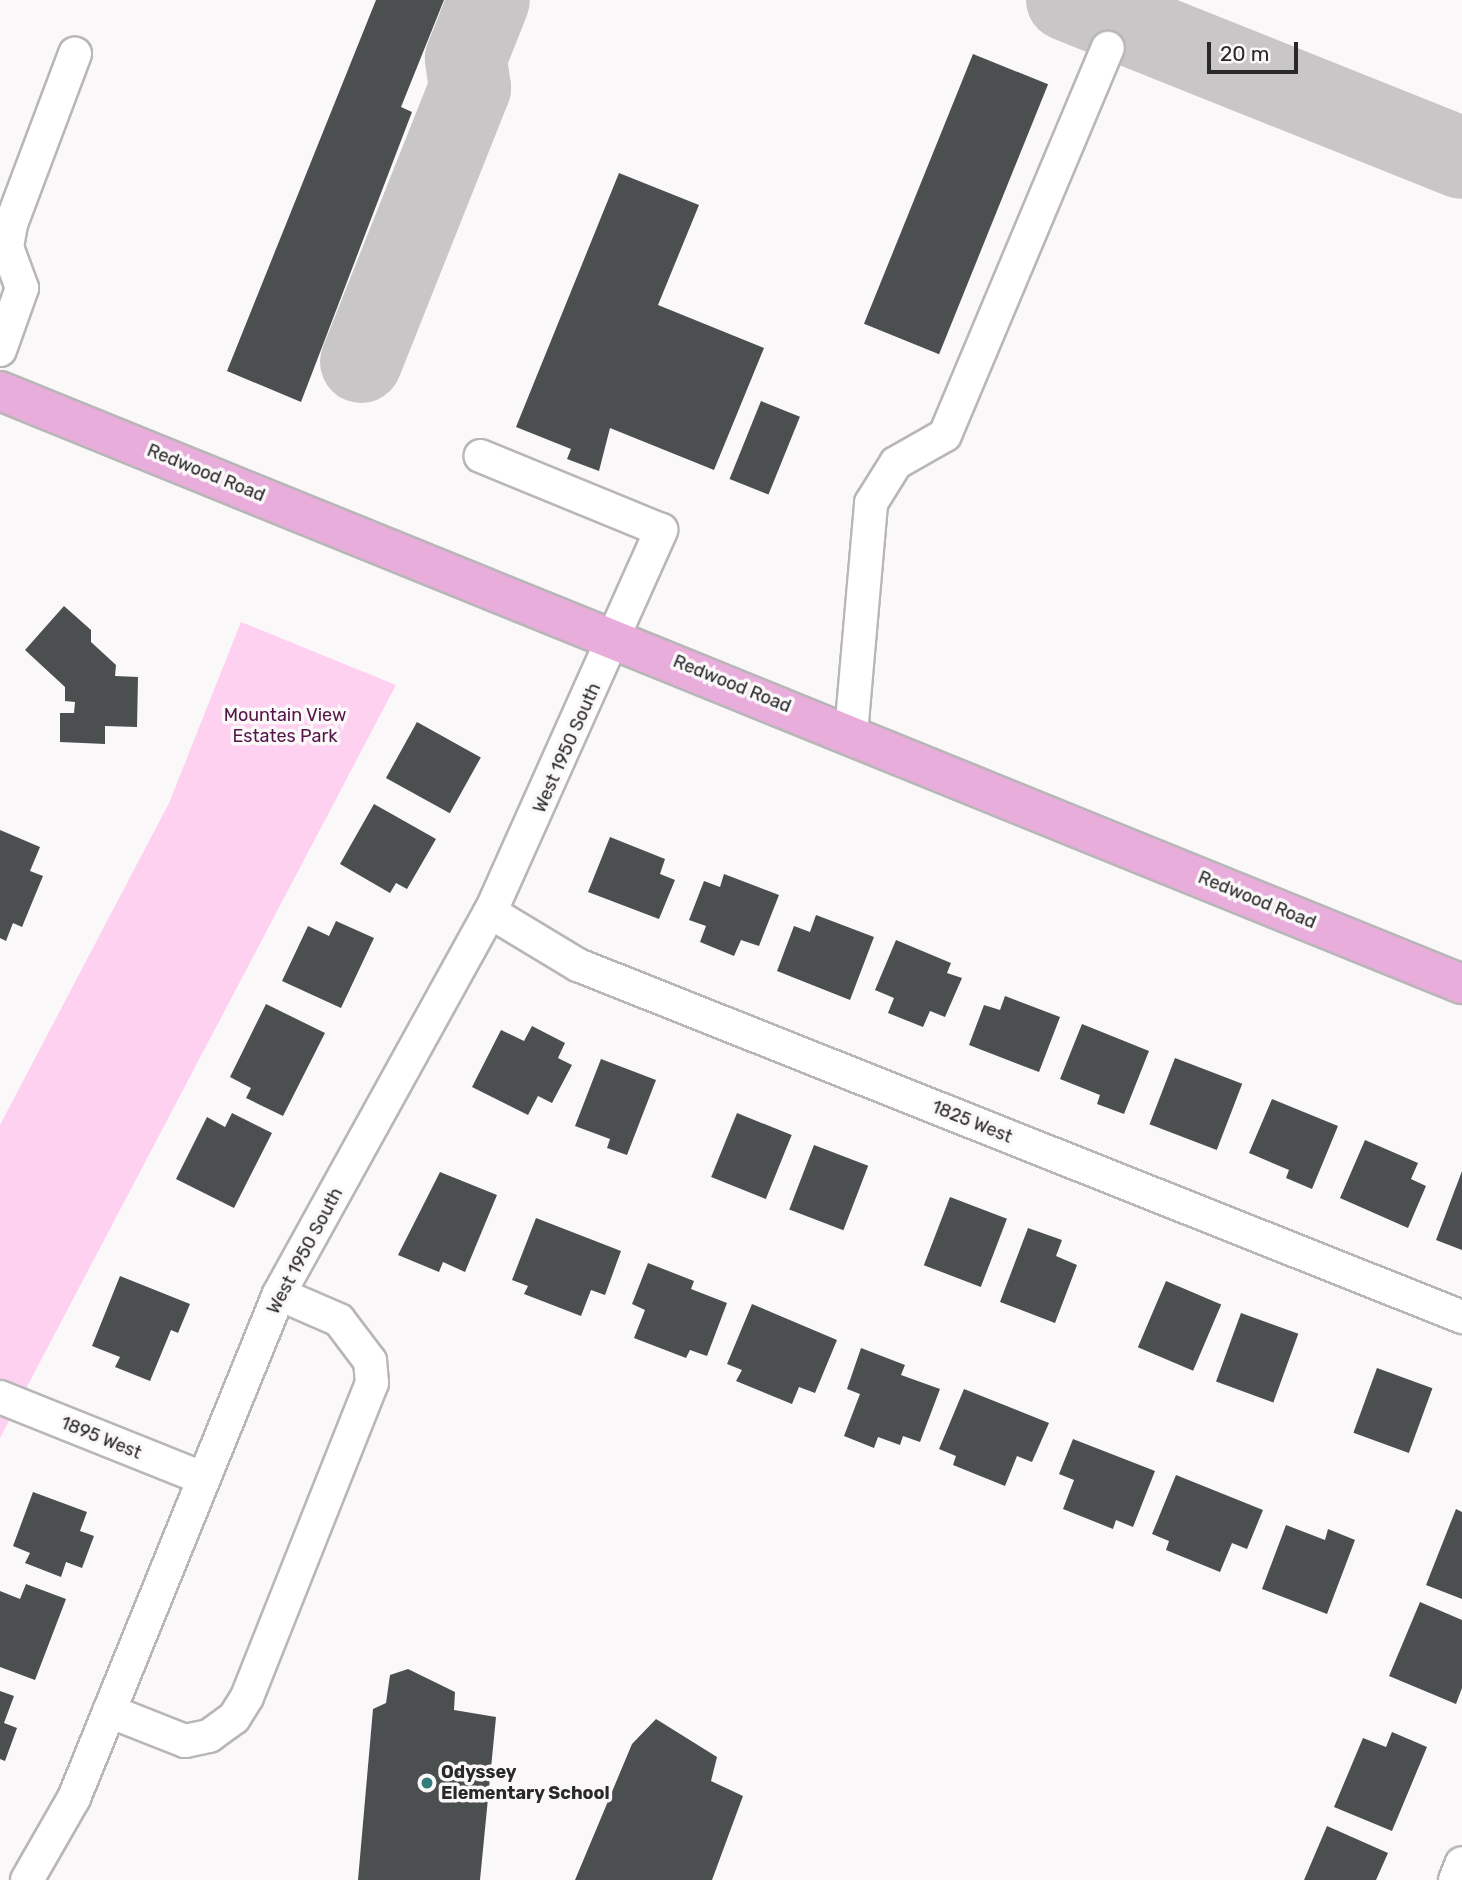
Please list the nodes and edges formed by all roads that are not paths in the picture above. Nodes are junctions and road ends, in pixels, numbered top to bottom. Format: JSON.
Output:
{"nodes":[{"id":1,"x":1108,"y":48,"type":"dead end"},
{"id":2,"x":75,"y":54,"type":"dead end"},
{"id":3,"x":0,"y":350,"type":"edge"},
{"id":4,"x":0,"y":391,"type":"edge"},
{"id":5,"x":481,"y":456,"type":"dead end"},
{"id":6,"x":616,"y":637,"type":"junction"},
{"id":7,"x":851,"y":733,"type":"junction"},
{"id":8,"x":490,"y":912,"type":"junction"},
{"id":9,"x":1462,"y":984,"type":"edge"},
{"id":10,"x":279,"y":1294,"type":"junction"},
{"id":11,"x":1462,"y":1317,"type":"edge"},
{"id":12,"x":0,"y":1397,"type":"edge"},
{"id":13,"x":203,"y":1478,"type":"junction"},
{"id":14,"x":109,"y":1711,"type":"junction"},
{"id":15,"x":1462,"y":1863,"type":"edge"},
{"id":16,"x":27,"y":1880,"type":"edge"},
{"id":17,"x":1455,"y":1880,"type":"edge"}],
"edges":[{"from":1,"to":7,"type":"street"},
{"from":2,"to":3,"type":"street"},
{"from":4,"to":6,"type":"main road","name":"Redwood Road"},
{"from":5,"to":6,"type":"street","name":"West 1950 South"},
{"from":6,"to":7,"type":"main road","name":"Redwood Road"},
{"from":6,"to":8,"type":"street","name":"West 1950 South"},
{"from":7,"to":9,"type":"main road","name":"Redwood Road"},
{"from":8,"to":10,"type":"street","name":"West 1950 South"},
{"from":8,"to":11,"type":"street","name":"1825 West"},
{"from":10,"to":13,"type":"street","name":"West 1950 South"},
{"from":10,"to":14,"type":"street"},
{"from":12,"to":13,"type":"street","name":"1895 West"},
{"from":13,"to":14,"type":"street","name":"West 1950 South"},
{"from":14,"to":16,"type":"street","name":"West 1950 South"},
{"from":15,"to":17,"type":"street"}]}
